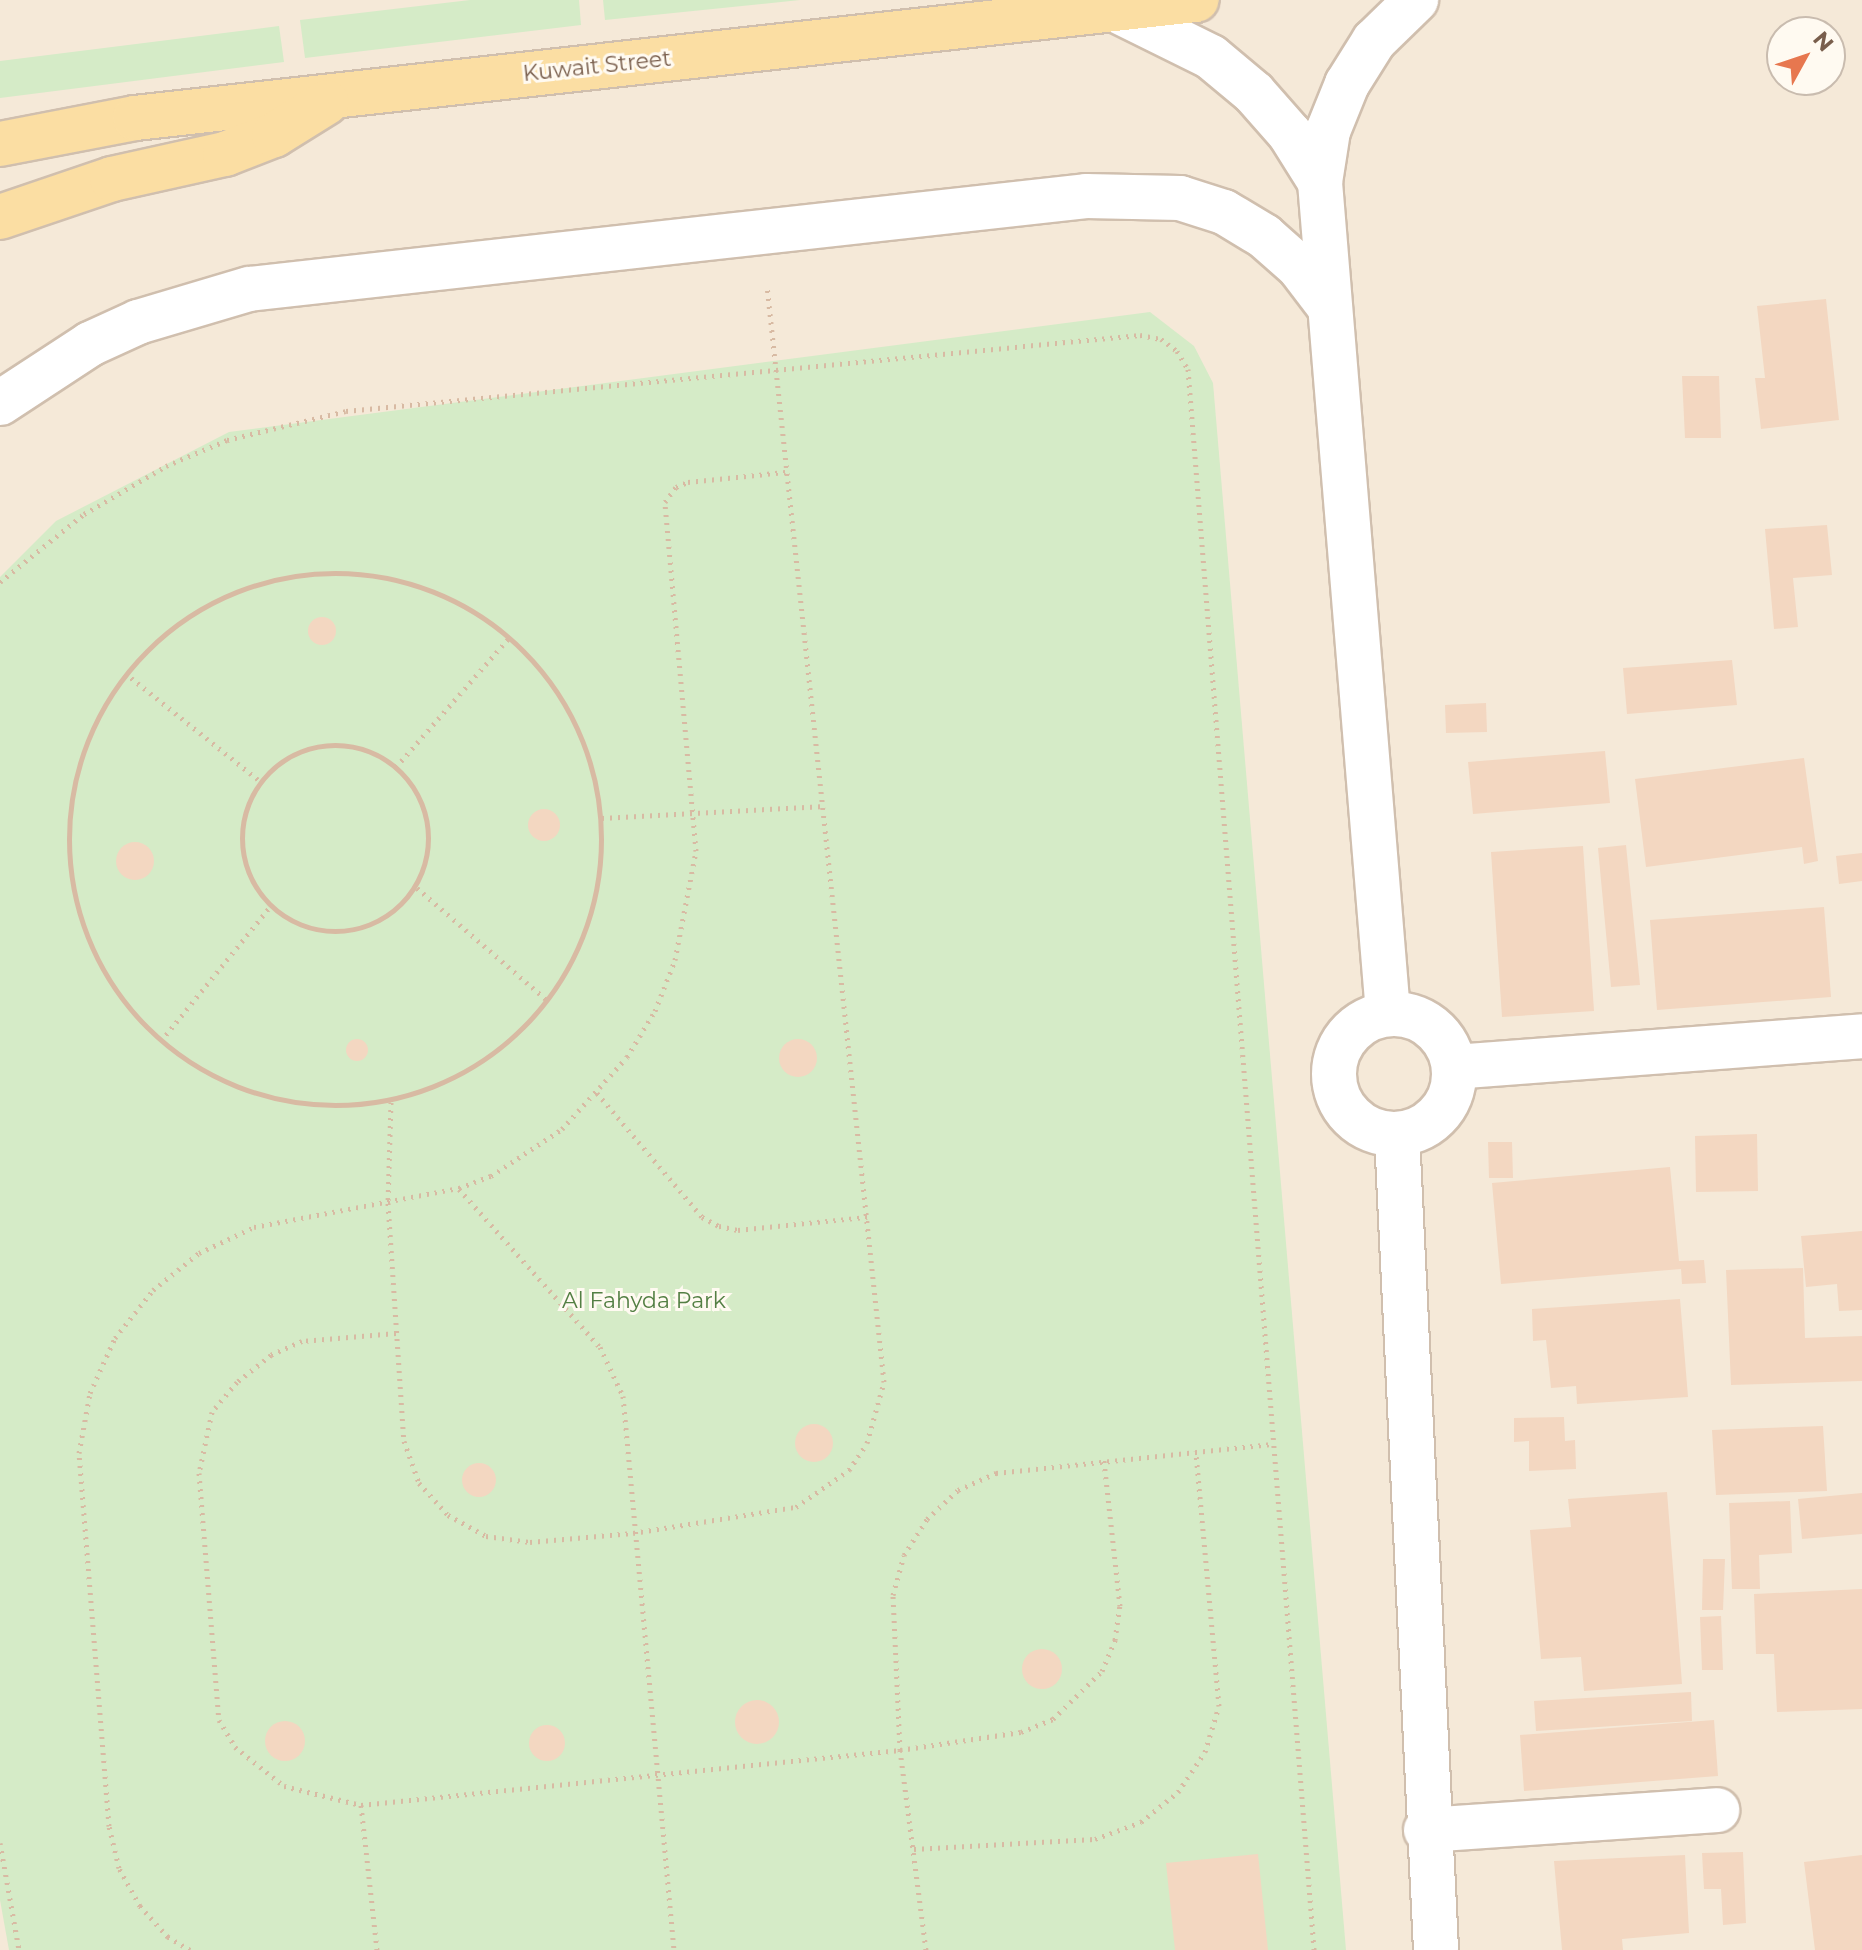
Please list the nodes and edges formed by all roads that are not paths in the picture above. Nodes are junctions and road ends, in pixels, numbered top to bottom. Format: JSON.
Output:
{"nodes":[{"id":1,"x":1196,"y":0,"type":"edge"},
{"id":2,"x":1416,"y":0,"type":"edge"},
{"id":3,"x":1112,"y":8,"type":"junction"},
{"id":4,"x":977,"y":11,"type":"edge"},
{"id":5,"x":338,"y":95,"type":"junction"},
{"id":6,"x":0,"y":144,"type":"edge"},
{"id":7,"x":1320,"y":182,"type":"junction"},
{"id":8,"x":0,"y":217,"type":"edge"},
{"id":9,"x":1328,"y":305,"type":"junction"},
{"id":10,"x":0,"y":403,"type":"edge"},
{"id":11,"x":1388,"y":1013,"type":"junction"},
{"id":12,"x":1862,"y":1036,"type":"edge"},
{"id":13,"x":1454,"y":1067,"type":"junction"},
{"id":14,"x":1397,"y":1135,"type":"junction"},
{"id":15,"x":1717,"y":1810,"type":"dead end"},
{"id":16,"x":1426,"y":1830,"type":"junction"},
{"id":17,"x":1436,"y":1950,"type":"edge"}],
"edges":[{"from":1,"to":3,"type":"main road","name":"Kuwait Street"},
{"from":2,"to":7,"type":"street"},
{"from":3,"to":4,"type":"main road","name":"Kuwait Street"},
{"from":3,"to":7,"type":"street"},
{"from":4,"to":5,"type":"main road","name":"Kuwait Street"},
{"from":5,"to":6,"type":"main road","name":"Kuwait Street"},
{"from":5,"to":8,"type":"main road"},
{"from":7,"to":9,"type":"street"},
{"from":9,"to":10,"type":"street"},
{"from":9,"to":11,"type":"street"},
{"from":11,"to":13,"type":"street"},
{"from":11,"to":14,"type":"street"},
{"from":12,"to":13,"type":"street"},
{"from":13,"to":14,"type":"street"},
{"from":14,"to":16,"type":"street"},
{"from":15,"to":16,"type":"street"},
{"from":16,"to":17,"type":"street"}]}
